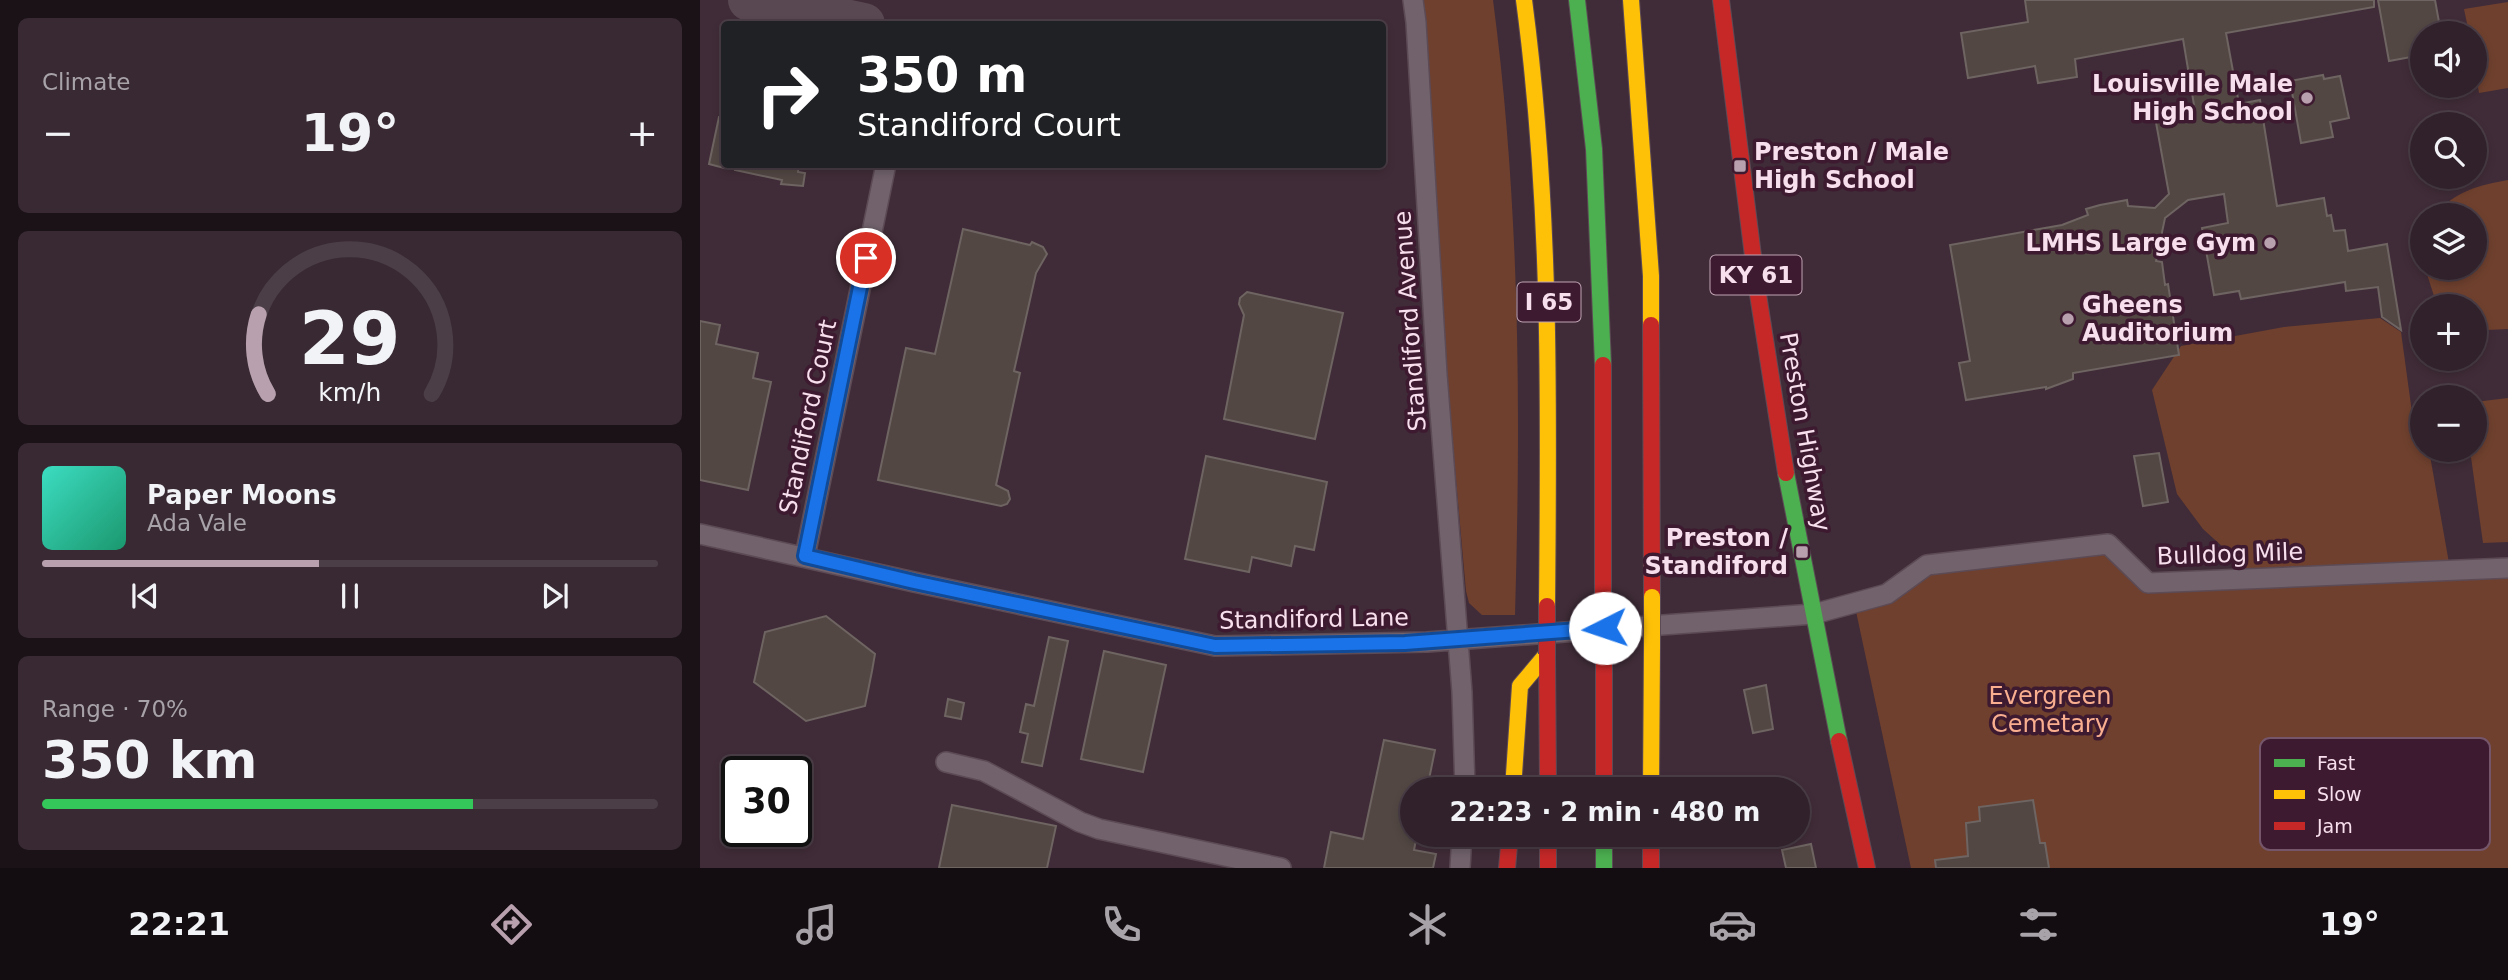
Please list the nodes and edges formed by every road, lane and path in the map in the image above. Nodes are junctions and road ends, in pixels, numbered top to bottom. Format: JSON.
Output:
{"nodes":[{"id":1,"x":1413,"y":0,"type":"edge"},
{"id":2,"x":1524,"y":0,"type":"edge"},
{"id":3,"x":1577,"y":0,"type":"edge"},
{"id":4,"x":1631,"y":0,"type":"edge"},
{"id":5,"x":1721,"y":0,"type":"edge"},
{"id":6,"x":885,"y":168,"type":"edge"},
{"id":7,"x":700,"y":534,"type":"edge"},
{"id":8,"x":805,"y":556,"type":"junction"},
{"id":9,"x":2508,"y":568,"type":"edge"},
{"id":10,"x":1814,"y":614,"type":"junction"},
{"id":11,"x":1459,"y":639,"type":"junction"},
{"id":12,"x":1547,"y":654,"type":"junction"},
{"id":13,"x":946,"y":762,"type":"dead end"},
{"id":14,"x":1465,"y":777,"type":"edge"},
{"id":15,"x":1514,"y":777,"type":"edge"},
{"id":16,"x":1548,"y":777,"type":"edge"},
{"id":17,"x":1604,"y":777,"type":"edge"},
{"id":18,"x":1651,"y":777,"type":"edge"},
{"id":19,"x":1462,"y":847,"type":"edge"},
{"id":20,"x":1509,"y":847,"type":"edge"},
{"id":21,"x":1548,"y":847,"type":"edge"},
{"id":22,"x":1604,"y":847,"type":"edge"},
{"id":23,"x":1651,"y":847,"type":"edge"},
{"id":24,"x":1250,"y":864,"type":"edge"},
{"id":25,"x":1281,"y":868,"type":"edge"},
{"id":26,"x":1461,"y":868,"type":"edge"},
{"id":27,"x":1507,"y":868,"type":"edge"},
{"id":28,"x":1548,"y":868,"type":"edge"},
{"id":29,"x":1604,"y":868,"type":"edge"},
{"id":30,"x":1651,"y":868,"type":"edge"},
{"id":31,"x":1867,"y":868,"type":"edge"}],
"edges":[{"from":1,"to":11,"type":"street","name":"Standiford Avenue"},
{"from":2,"to":12,"type":"main road","number":"I 65","bridge":true},
{"from":3,"to":17,"type":"main road","number":"I 65","bridge":true},
{"from":4,"to":18,"type":"main road","bridge":true},
{"from":5,"to":10,"type":"main road","name":"Preston Highway","number":"KY 61"},
{"from":6,"to":8,"type":"street","name":"Standiford Court"},
{"from":7,"to":8,"type":"street","name":"Standiford Lane"},
{"from":8,"to":11,"type":"street","name":"Standiford Lane"},
{"from":9,"to":10,"type":"street","name":"Bulldog Mile"},
{"from":10,"to":11,"type":"street","name":"Standiford Lane"},
{"from":10,"to":31,"type":"main road","name":"Preston Highway","number":"KY 61"},
{"from":11,"to":14,"type":"street","name":"Standiford Avenue"},
{"from":12,"to":15,"type":"main road"},
{"from":12,"to":16,"type":"main road","number":"I 65"},
{"from":13,"to":24,"type":"street"},
{"from":19,"to":26,"type":"street"},
{"from":20,"to":27,"type":"main road"},
{"from":21,"to":28,"type":"main road"},
{"from":22,"to":29,"type":"main road"},
{"from":23,"to":30,"type":"main road"},
{"from":24,"to":25,"type":"street"}]}
